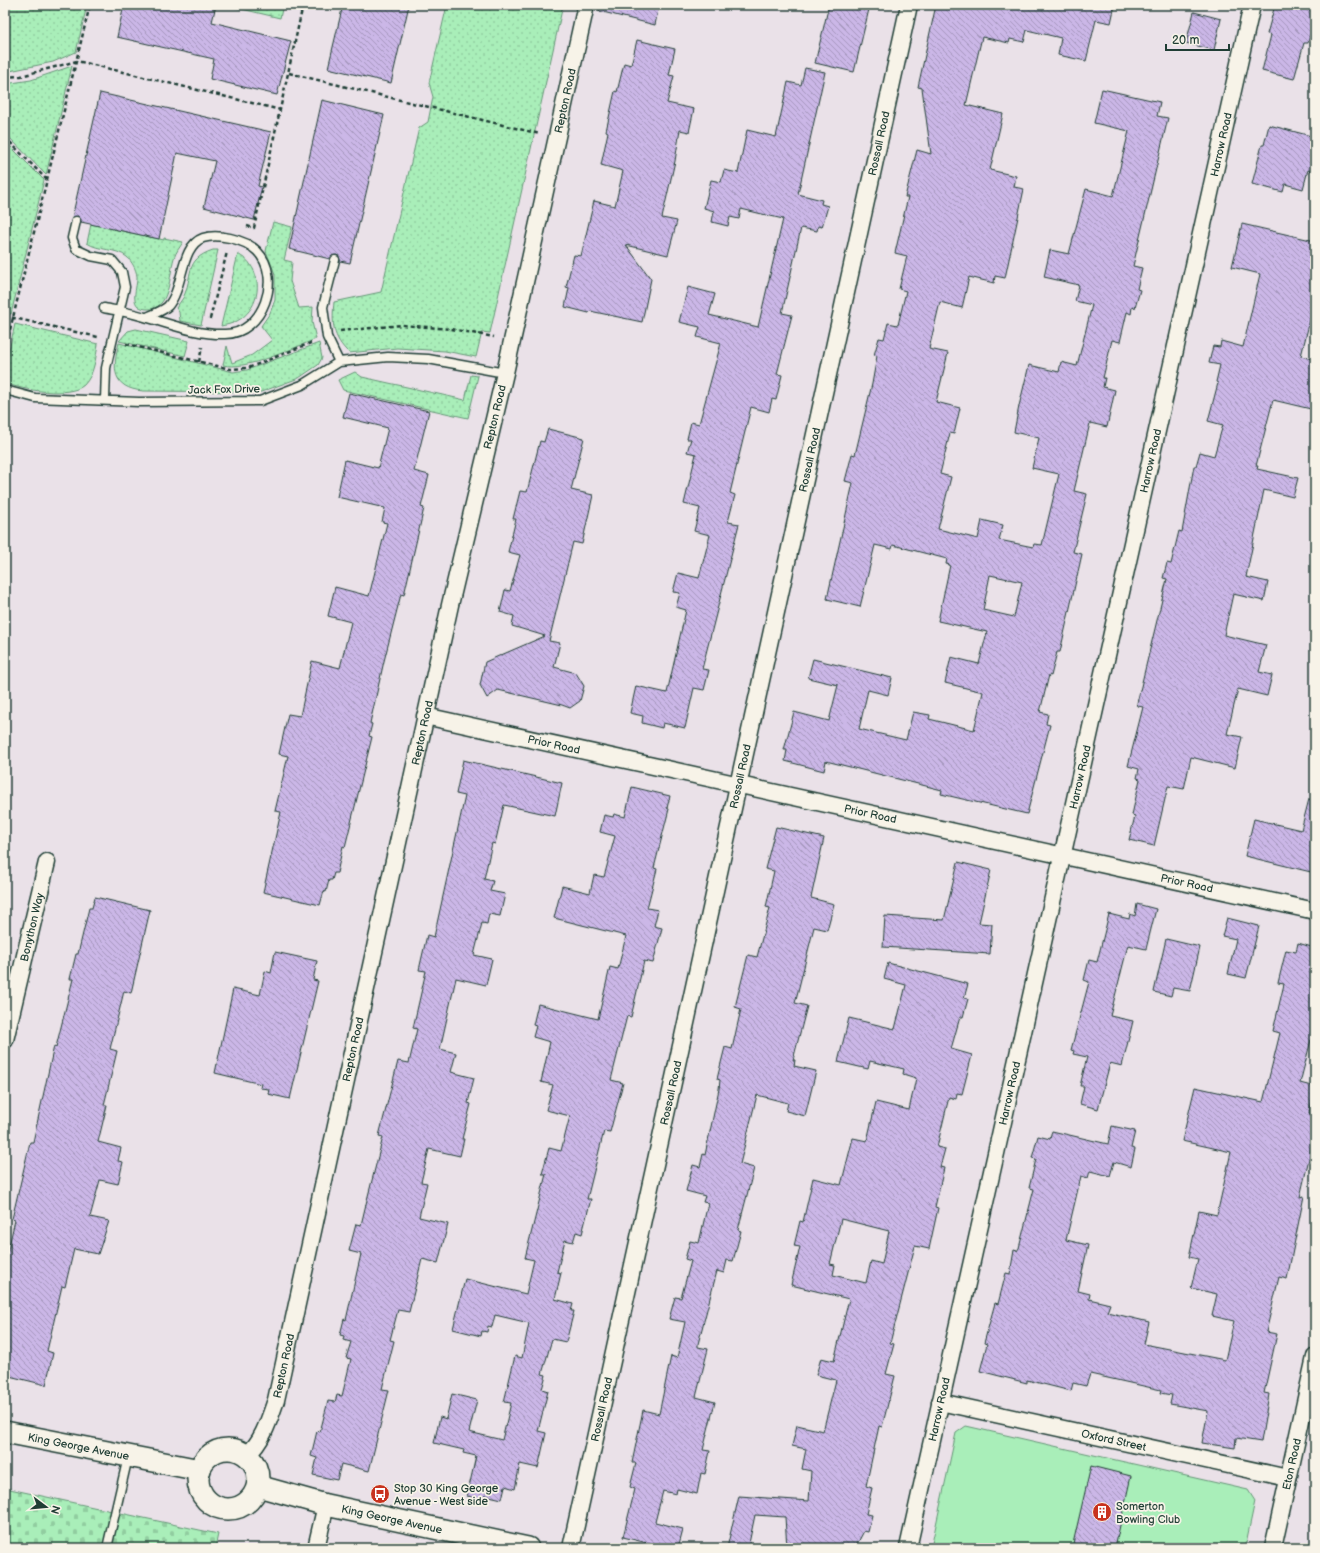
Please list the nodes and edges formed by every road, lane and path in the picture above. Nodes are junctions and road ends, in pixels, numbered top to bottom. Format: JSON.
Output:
{"nodes":[{"id":1,"x":90,"y":5,"type":"edge"},
{"id":2,"x":303,"y":5,"type":"edge"},
{"id":3,"x":586,"y":5,"type":"edge"},
{"id":4,"x":909,"y":5,"type":"edge"},
{"id":5,"x":1252,"y":5,"type":"edge"},
{"id":6,"x":77,"y":61,"type":"junction"},
{"id":7,"x":289,"y":73,"type":"junction"},
{"id":8,"x":5,"y":77,"type":"edge"},
{"id":9,"x":281,"y":110,"type":"junction"},
{"id":10,"x":5,"y":137,"type":"edge"},
{"id":11,"x":558,"y":138,"type":"junction"},
{"id":12,"x":47,"y":180,"type":"junction"},
{"id":13,"x":76,"y":220,"type":"dead end"},
{"id":14,"x":231,"y":238,"type":"junction"},
{"id":15,"x":335,"y":260,"type":"dead end"},
{"id":16,"x":104,"y":308,"type":"dead end"},
{"id":17,"x":119,"y":311,"type":"junction"},
{"id":18,"x":5,"y":316,"type":"edge"},
{"id":19,"x":147,"y":317,"type":"junction"},
{"id":20,"x":13,"y":318,"type":"junction"},
{"id":21,"x":206,"y":333,"type":"junction"},
{"id":22,"x":327,"y":337,"type":"junction"},
{"id":23,"x":112,"y":340,"type":"junction"},
{"id":24,"x":512,"y":342,"type":"junction"},
{"id":25,"x":5,"y":350,"type":"edge"},
{"id":26,"x":199,"y":362,"type":"junction"},
{"id":27,"x":339,"y":362,"type":"junction"},
{"id":28,"x":505,"y":373,"type":"junction"},
{"id":29,"x":5,"y":390,"type":"edge"},
{"id":30,"x":105,"y":400,"type":"junction"},
{"id":31,"x":425,"y":716,"type":"junction"},
{"id":32,"x":738,"y":784,"type":"junction"},
{"id":33,"x":1062,"y":856,"type":"junction"},
{"id":34,"x":47,"y":862,"type":"dead end"},
{"id":35,"x":1315,"y":911,"type":"edge"},
{"id":36,"x":5,"y":1040,"type":"edge"},
{"id":37,"x":1315,"y":1357,"type":"edge"},
{"id":38,"x":940,"y":1402,"type":"junction"},
{"id":39,"x":5,"y":1432,"type":"edge"},
{"id":40,"x":247,"y":1455,"type":"junction"},
{"id":41,"x":128,"y":1456,"type":"junction"},
{"id":42,"x":200,"y":1470,"type":"junction"},
{"id":43,"x":1288,"y":1478,"type":"junction"},
{"id":44,"x":258,"y":1486,"type":"junction"},
{"id":45,"x":326,"y":1505,"type":"junction"},
{"id":46,"x":107,"y":1548,"type":"edge"},
{"id":47,"x":316,"y":1548,"type":"edge"},
{"id":48,"x":528,"y":1548,"type":"edge"},
{"id":49,"x":571,"y":1548,"type":"edge"},
{"id":50,"x":908,"y":1548,"type":"edge"},
{"id":51,"x":1273,"y":1548,"type":"edge"}],
"edges":[{"from":1,"to":6,"type":"path"},
{"from":2,"to":7,"type":"path"},
{"from":3,"to":11,"type":"street","name":"Repton Road"},
{"from":4,"to":32,"type":"street","name":"Rossall Road"},
{"from":5,"to":33,"type":"street","name":"Harrow Road"},
{"from":6,"to":8,"type":"path"},
{"from":6,"to":9,"type":"path"},
{"from":6,"to":12,"type":"path"},
{"from":7,"to":9,"type":"path"},
{"from":7,"to":11,"type":"path"},
{"from":9,"to":14,"type":"path"},
{"from":10,"to":12,"type":"path"},
{"from":11,"to":24,"type":"street","name":"Repton Road"},
{"from":12,"to":20,"type":"path"},
{"from":13,"to":17,"type":"lane"},
{"from":14,"to":19,"type":"lane"},
{"from":14,"to":21,"type":"path"},
{"from":14,"to":21,"type":"lane"},
{"from":15,"to":22,"type":"lane"},
{"from":16,"to":17,"type":"lane"},
{"from":17,"to":19,"type":"lane"},
{"from":17,"to":23,"type":"lane"},
{"from":18,"to":20,"type":"path"},
{"from":19,"to":21,"type":"lane"},
{"from":20,"to":23,"type":"path"},
{"from":20,"to":25,"type":"path"},
{"from":21,"to":26,"type":"path"},
{"from":22,"to":24,"type":"path"},
{"from":22,"to":26,"type":"path"},
{"from":22,"to":27,"type":"lane"},
{"from":23,"to":26,"type":"path"},
{"from":23,"to":30,"type":"lane"},
{"from":24,"to":28,"type":"street","name":"Repton Road"},
{"from":27,"to":28,"type":"lane","name":"Jack Fox Drive"},
{"from":27,"to":30,"type":"lane","name":"Jack Fox Drive"},
{"from":28,"to":31,"type":"street","name":"Repton Road"},
{"from":29,"to":30,"type":"lane","name":"Jack Fox Drive"},
{"from":31,"to":32,"type":"street","name":"Prior Road"},
{"from":31,"to":40,"type":"street","name":"Repton Road"},
{"from":32,"to":33,"type":"street","name":"Prior Road"},
{"from":32,"to":49,"type":"street","name":"Rossall Road"},
{"from":33,"to":35,"type":"street","name":"Prior Road"},
{"from":33,"to":38,"type":"street","name":"Harrow Road"},
{"from":34,"to":36,"type":"street","name":"Bonython Way"},
{"from":37,"to":43,"type":"street","name":"Eton Road"},
{"from":38,"to":43,"type":"street","name":"Oxford Street"},
{"from":38,"to":50,"type":"street","name":"Harrow Road"},
{"from":39,"to":41,"type":"street","name":"King George Avenue"},
{"from":40,"to":42,"type":"street"},
{"from":40,"to":44,"type":"street"},
{"from":41,"to":42,"type":"street","name":"King George Avenue"},
{"from":41,"to":46,"type":"lane"},
{"from":42,"to":44,"type":"street"},
{"from":43,"to":51,"type":"street","name":"Eton Road"},
{"from":44,"to":45,"type":"street","name":"King George Avenue"},
{"from":45,"to":47,"type":"street"},
{"from":45,"to":48,"type":"street","name":"King George Avenue"}]}
